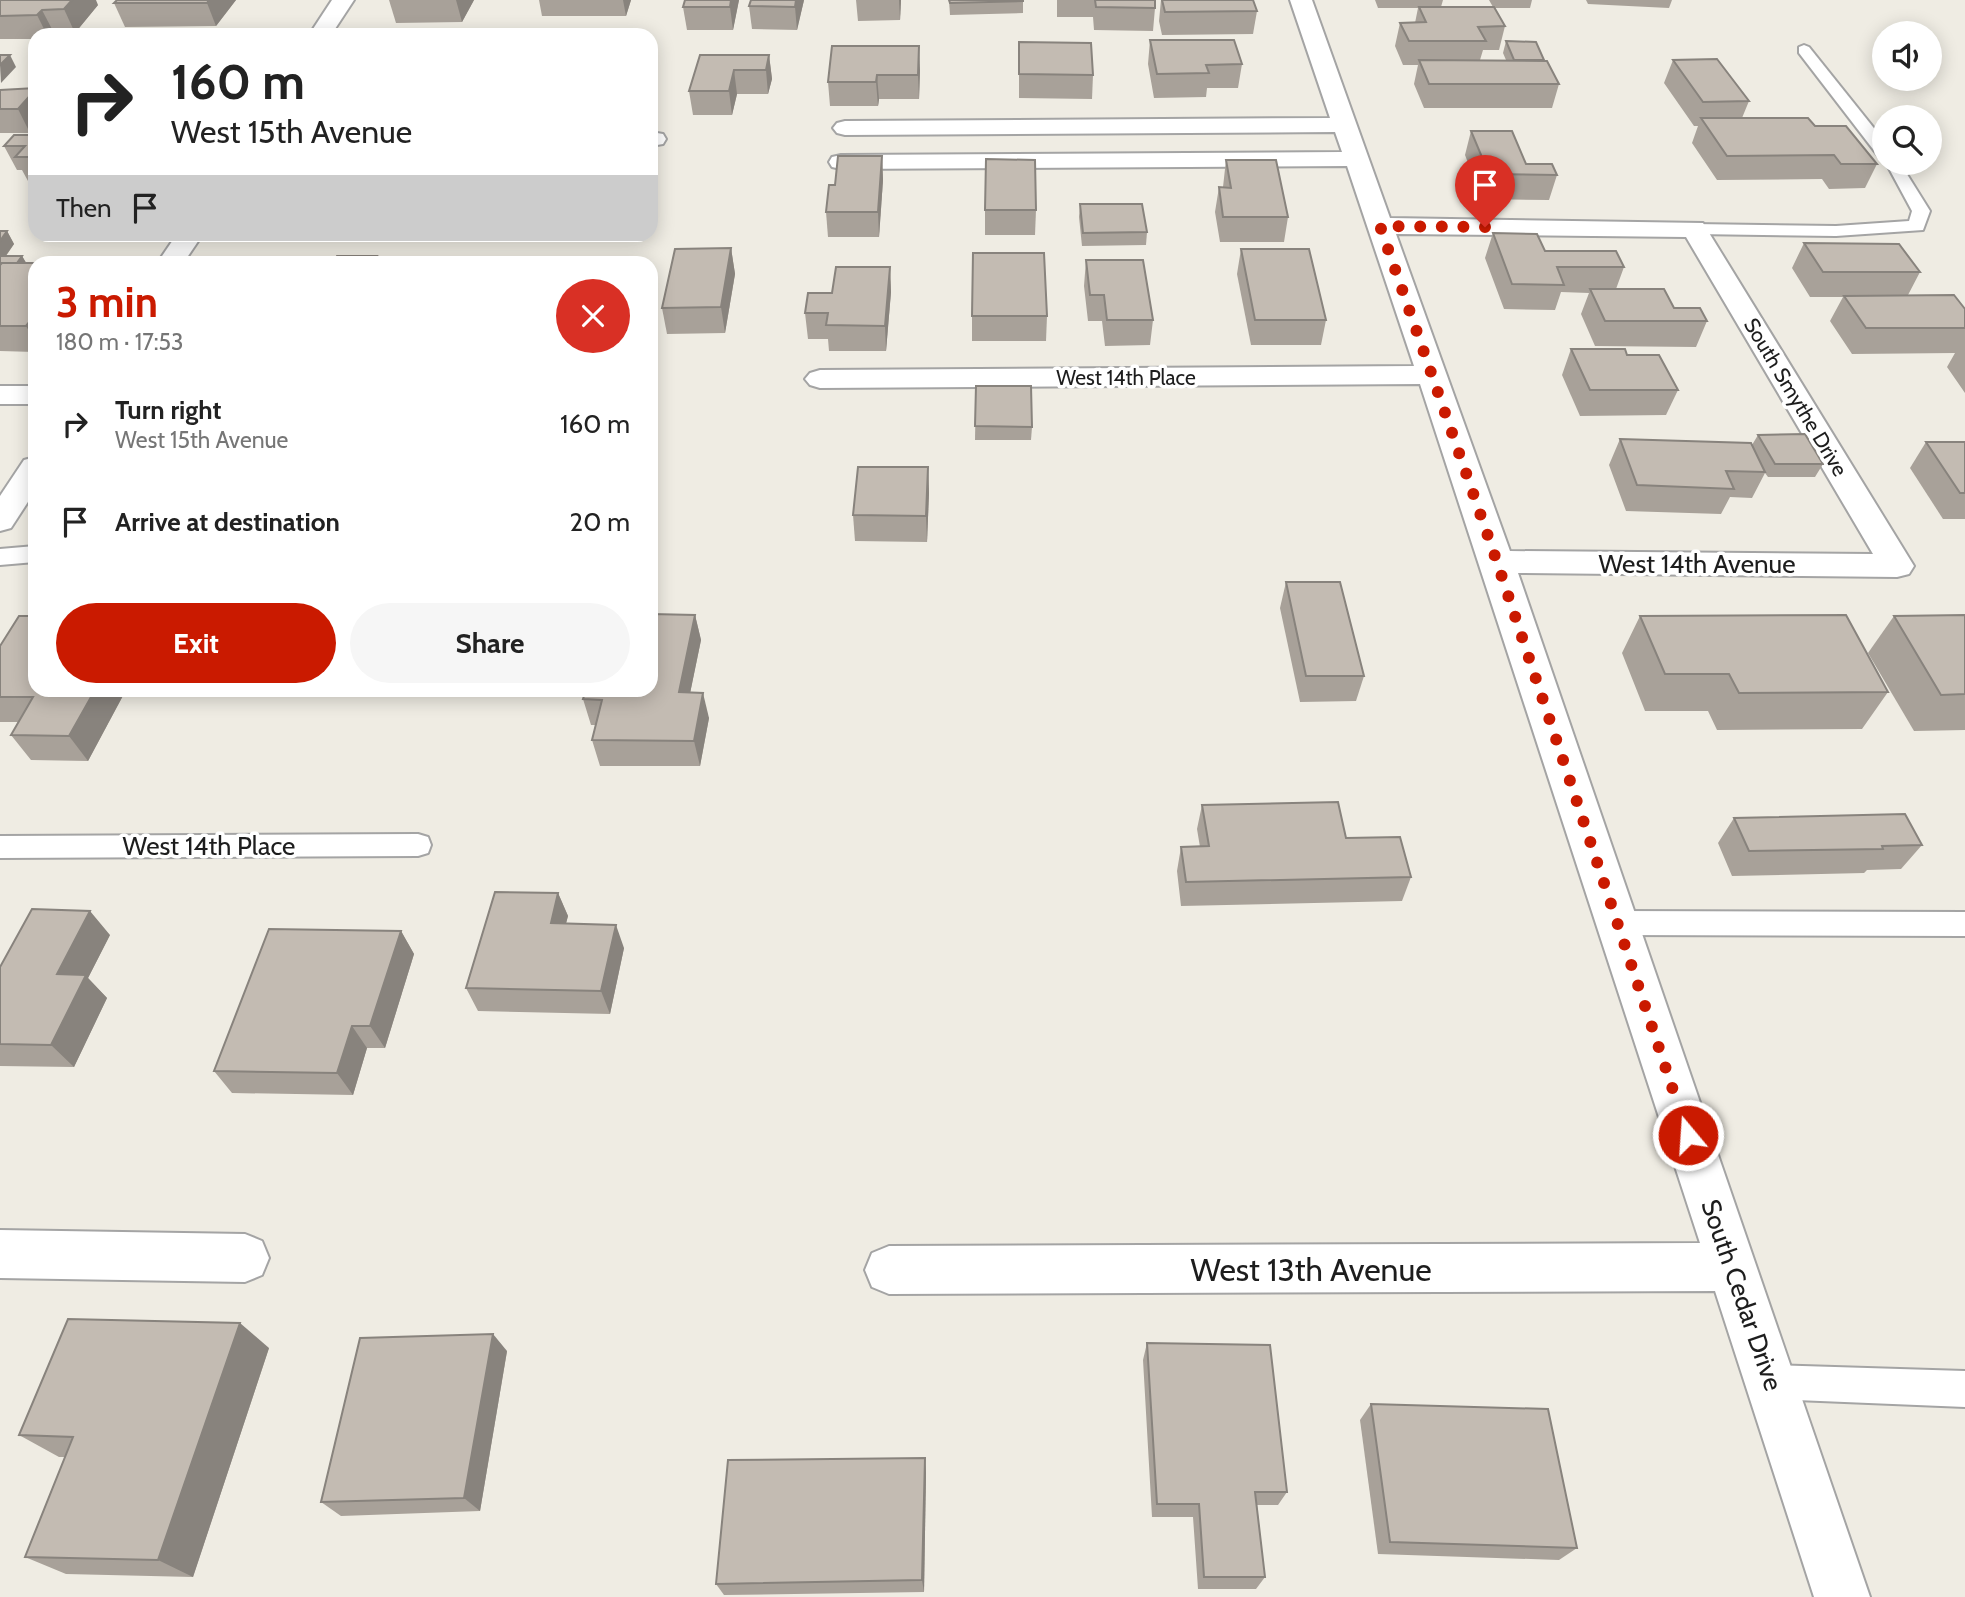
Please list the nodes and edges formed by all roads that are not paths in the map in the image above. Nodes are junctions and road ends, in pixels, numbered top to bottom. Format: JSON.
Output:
{"nodes":[{"id":1,"x":343,"y":0,"type":"edge"},
{"id":2,"x":1301,"y":0,"type":"edge"},
{"id":3,"x":325,"y":28,"type":"edge"},
{"id":4,"x":1804,"y":50,"type":"dead end"},
{"id":5,"x":845,"y":128,"type":"dead end"},
{"id":6,"x":1872,"y":136,"type":"edge"},
{"id":7,"x":1350,"y":142,"type":"junction"},
{"id":8,"x":841,"y":162,"type":"edge"},
{"id":9,"x":1899,"y":175,"type":"edge"},
{"id":10,"x":1380,"y":226,"type":"junction"},
{"id":11,"x":1694,"y":229,"type":"junction"},
{"id":12,"x":1432,"y":375,"type":"junction"},
{"id":13,"x":820,"y":379,"type":"dead end"},
{"id":14,"x":0,"y":395,"type":"edge"},
{"id":15,"x":28,"y":395,"type":"edge"},
{"id":16,"x":28,"y":478,"type":"edge"},
{"id":17,"x":0,"y":520,"type":"edge"},
{"id":18,"x":28,"y":555,"type":"edge"},
{"id":19,"x":0,"y":557,"type":"edge"},
{"id":20,"x":1497,"y":562,"type":"junction"},
{"id":21,"x":1897,"y":566,"type":"joint"},
{"id":22,"x":418,"y":845,"type":"dead end"},
{"id":23,"x":0,"y":847,"type":"edge"},
{"id":24,"x":1617,"y":923,"type":"junction"},
{"id":25,"x":1965,"y":924,"type":"edge"},
{"id":26,"x":0,"y":1254,"type":"edge"},
{"id":27,"x":245,"y":1258,"type":"dead end"},
{"id":28,"x":1733,"y":1267,"type":"junction"},
{"id":29,"x":889,"y":1270,"type":"dead end"},
{"id":30,"x":1771,"y":1382,"type":"junction"},
{"id":31,"x":1965,"y":1389,"type":"edge"},
{"id":32,"x":1842,"y":1597,"type":"edge"}],
"edges":[{"from":1,"to":3,"type":"street"},
{"from":2,"to":7,"type":"street","name":"South Cedar Drive"},
{"from":4,"to":6,"type":"lane"},
{"from":5,"to":7,"type":"street"},
{"from":7,"to":8,"type":"street"},
{"from":7,"to":10,"type":"street","name":"South Cedar Drive"},
{"from":9,"to":11,"type":"lane"},
{"from":10,"to":11,"type":"street"},
{"from":10,"to":12,"type":"street","name":"South Cedar Drive"},
{"from":11,"to":21,"type":"street","name":"South Smythe Drive"},
{"from":12,"to":13,"type":"street","name":"West 14th Place"},
{"from":12,"to":20,"type":"street","name":"South Cedar Drive"},
{"from":14,"to":15,"type":"street"},
{"from":16,"to":17,"type":"street"},
{"from":18,"to":19,"type":"lane"},
{"from":20,"to":21,"type":"street","name":"West 14th Avenue"},
{"from":20,"to":24,"type":"street","name":"South Cedar Drive"},
{"from":22,"to":23,"type":"lane","name":"West 14th Place"},
{"from":24,"to":25,"type":"lane"},
{"from":24,"to":28,"type":"street","name":"South Cedar Drive"},
{"from":26,"to":27,"type":"street"},
{"from":28,"to":29,"type":"street","name":"West 13th Avenue"},
{"from":28,"to":30,"type":"street","name":"South Cedar Drive"},
{"from":30,"to":31,"type":"lane"},
{"from":30,"to":32,"type":"street","name":"South Cedar Drive"}]}
